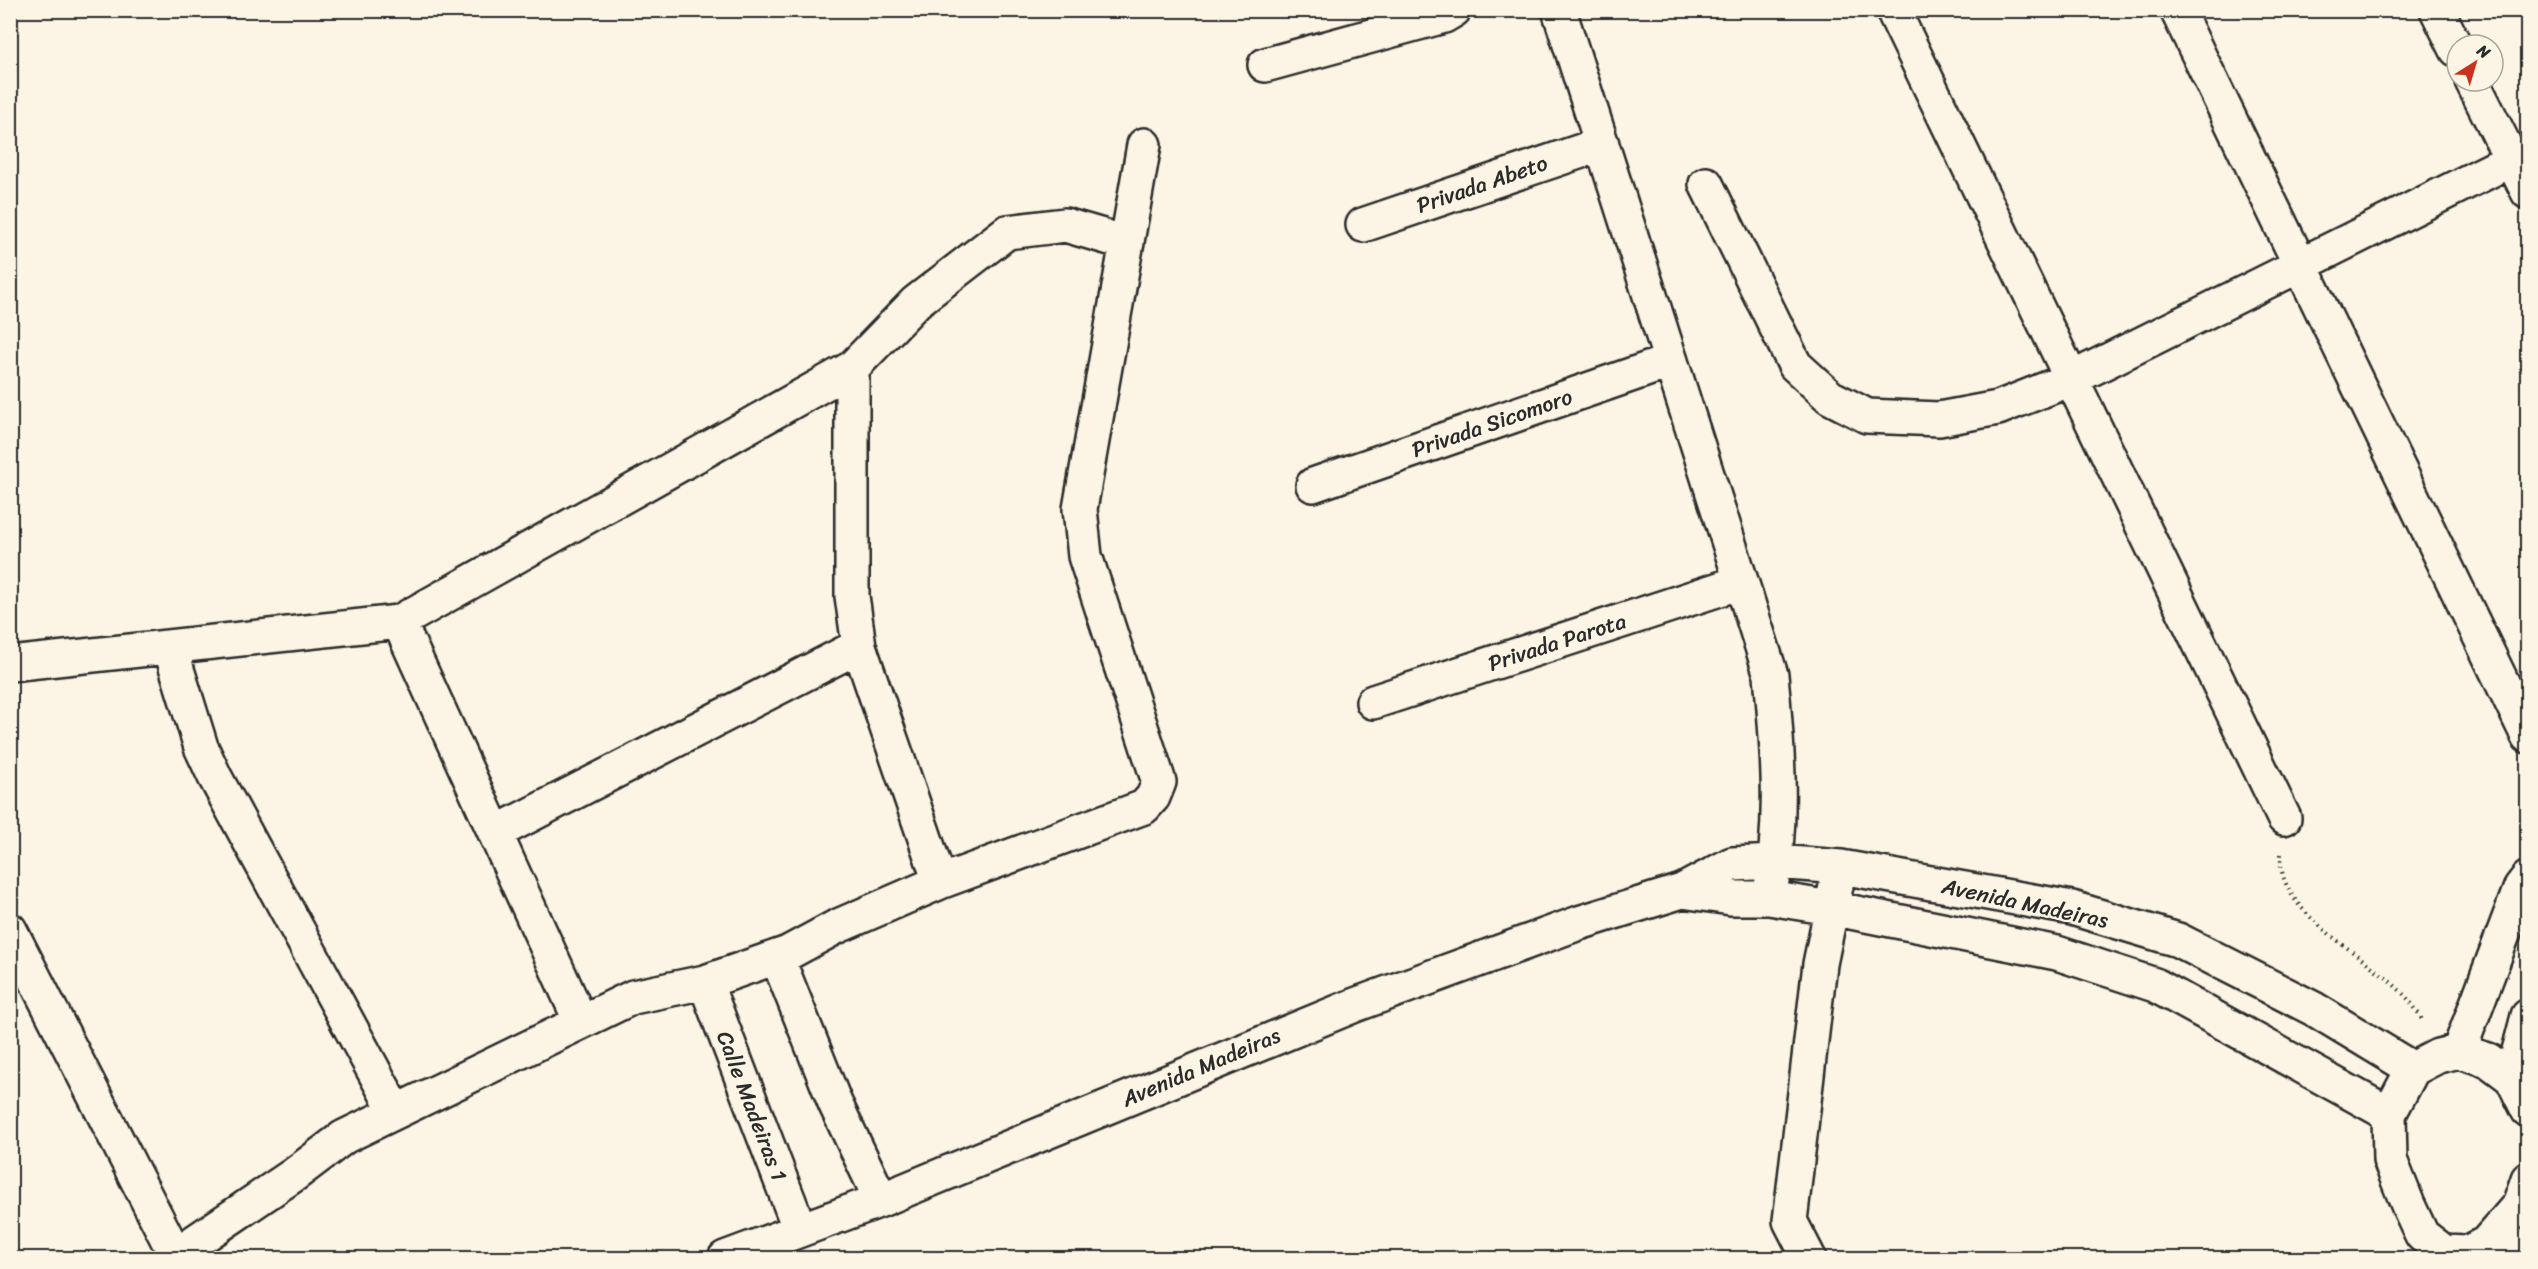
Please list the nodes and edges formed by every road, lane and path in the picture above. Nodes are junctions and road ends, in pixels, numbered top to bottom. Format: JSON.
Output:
{"nodes":[{"id":1,"x":1454,"y":10,"type":"edge"},
{"id":2,"x":1559,"y":10,"type":"edge"},
{"id":3,"x":1893,"y":10,"type":"edge"},
{"id":4,"x":2177,"y":10,"type":"edge"},
{"id":5,"x":2437,"y":10,"type":"edge"},
{"id":6,"x":2448,"y":33,"type":"edge"},
{"id":7,"x":1265,"y":64,"type":"dead end"},
{"id":8,"x":2478,"y":93,"type":"edge"},
{"id":9,"x":1602,"y":144,"type":"junction"},
{"id":10,"x":1144,"y":145,"type":"dead end"},
{"id":11,"x":2511,"y":160,"type":"junction"},
{"id":12,"x":1706,"y":184,"type":"dead end"},
{"id":13,"x":2528,"y":192,"type":"edge"},
{"id":14,"x":1363,"y":225,"type":"dead end"},
{"id":15,"x":1127,"y":243,"type":"junction"},
{"id":16,"x":2299,"y":264,"type":"junction"},
{"id":17,"x":1671,"y":361,"type":"junction"},
{"id":18,"x":852,"y":368,"type":"junction"},
{"id":19,"x":2072,"y":379,"type":"junction"},
{"id":20,"x":1313,"y":485,"type":"dead end"},
{"id":21,"x":1741,"y":582,"type":"junction"},
{"id":22,"x":399,"y":622,"type":"junction"},
{"id":23,"x":859,"y":646,"type":"junction"},
{"id":24,"x":170,"y":647,"type":"junction"},
{"id":25,"x":10,"y":664,"type":"edge"},
{"id":26,"x":1373,"y":702,"type":"dead end"},
{"id":27,"x":2528,"y":736,"type":"edge"},
{"id":28,"x":2284,"y":818,"type":"joint"},
{"id":29,"x":495,"y":833,"type":"junction"},
{"id":30,"x":1776,"y":862,"type":"junction"},
{"id":31,"x":1841,"y":867,"type":"junction"},
{"id":32,"x":2528,"y":878,"type":"edge"},
{"id":33,"x":940,"y":882,"type":"junction"},
{"id":34,"x":1683,"y":891,"type":"junction"},
{"id":35,"x":1769,"y":898,"type":"junction"},
{"id":36,"x":1831,"y":908,"type":"junction"},
{"id":37,"x":10,"y":930,"type":"edge"},
{"id":38,"x":2178,"y":940,"type":"junction"},
{"id":39,"x":777,"y":957,"type":"junction"},
{"id":40,"x":705,"y":982,"type":"junction"},
{"id":41,"x":2154,"y":985,"type":"junction"},
{"id":42,"x":2528,"y":1016,"type":"edge"},
{"id":43,"x":581,"y":1022,"type":"junction"},
{"id":44,"x":2436,"y":1059,"type":"junction"},
{"id":45,"x":2512,"y":1078,"type":"junction"},
{"id":46,"x":395,"y":1110,"type":"junction"},
{"id":47,"x":2528,"y":1110,"type":"edge"},
{"id":48,"x":2389,"y":1114,"type":"junction"},
{"id":49,"x":2528,"y":1179,"type":"edge"},
{"id":50,"x":881,"y":1200,"type":"junction"},
{"id":51,"x":2500,"y":1228,"type":"junction"},
{"id":52,"x":801,"y":1230,"type":"junction"},
{"id":53,"x":2444,"y":1255,"type":"edge"},
{"id":54,"x":173,"y":1257,"type":"edge"},
{"id":55,"x":725,"y":1258,"type":"edge"},
{"id":56,"x":1809,"y":1258,"type":"edge"},
{"id":57,"x":2522,"y":1258,"type":"edge"}],
"edges":[{"from":1,"to":7,"type":"street"},
{"from":2,"to":9,"type":"street"},
{"from":3,"to":19,"type":"street"},
{"from":4,"to":16,"type":"street"},
{"from":5,"to":6,"type":"street"},
{"from":8,"to":11,"type":"street"},
{"from":9,"to":14,"type":"street","name":"Privada Abeto"},
{"from":9,"to":17,"type":"street"},
{"from":10,"to":15,"type":"street"},
{"from":11,"to":13,"type":"street"},
{"from":11,"to":16,"type":"street"},
{"from":12,"to":19,"type":"street"},
{"from":15,"to":18,"type":"street"},
{"from":15,"to":33,"type":"street"},
{"from":16,"to":19,"type":"street"},
{"from":16,"to":27,"type":"street"},
{"from":17,"to":20,"type":"street","name":"Privada Sicomoro"},
{"from":17,"to":21,"type":"street"},
{"from":18,"to":22,"type":"street"},
{"from":18,"to":23,"type":"street"},
{"from":19,"to":28,"type":"street"},
{"from":21,"to":26,"type":"street","name":"Privada Parota"},
{"from":21,"to":30,"type":"street"},
{"from":22,"to":24,"type":"street"},
{"from":22,"to":29,"type":"street"},
{"from":23,"to":29,"type":"street"},
{"from":23,"to":33,"type":"street"},
{"from":24,"to":25,"type":"street"},
{"from":24,"to":46,"type":"street"},
{"from":28,"to":44,"type":"path"},
{"from":29,"to":43,"type":"street"},
{"from":30,"to":31,"type":"street","name":"Avenida Madeiras"},
{"from":30,"to":34,"type":"street","name":"Avenida Madeiras"},
{"from":30,"to":35,"type":"street"},
{"from":31,"to":36,"type":"street"},
{"from":31,"to":38,"type":"street","name":"Avenida Madeiras"},
{"from":32,"to":44,"type":"street"},
{"from":33,"to":39,"type":"street"},
{"from":34,"to":35,"type":"street","name":"Avenida Madeiras"},
{"from":34,"to":50,"type":"street","name":"Avenida Madeiras"},
{"from":35,"to":36,"type":"street","name":"Avenida Madeiras"},
{"from":36,"to":41,"type":"street","name":"Avenida Madeiras"},
{"from":36,"to":56,"type":"street"},
{"from":37,"to":54,"type":"street"},
{"from":38,"to":41,"type":"street"},
{"from":38,"to":44,"type":"street","name":"Avenida Madeiras"},
{"from":39,"to":40,"type":"street"},
{"from":39,"to":50,"type":"street"},
{"from":40,"to":43,"type":"street"},
{"from":40,"to":52,"type":"street","name":"Calle Madeiras 1"},
{"from":41,"to":48,"type":"street","name":"Avenida Madeiras"},
{"from":42,"to":45,"type":"street"},
{"from":43,"to":46,"type":"street"},
{"from":44,"to":45,"type":"street","name":"Avenida Madeiras"},
{"from":44,"to":48,"type":"street"},
{"from":45,"to":47,"type":"street"},
{"from":46,"to":54,"type":"street"},
{"from":48,"to":53,"type":"street"},
{"from":49,"to":51,"type":"street"},
{"from":50,"to":52,"type":"street","name":"Avenida Madeiras"},
{"from":51,"to":53,"type":"street"},
{"from":51,"to":57,"type":"street"},
{"from":52,"to":55,"type":"street","name":"Avenida Madeiras"}]}
